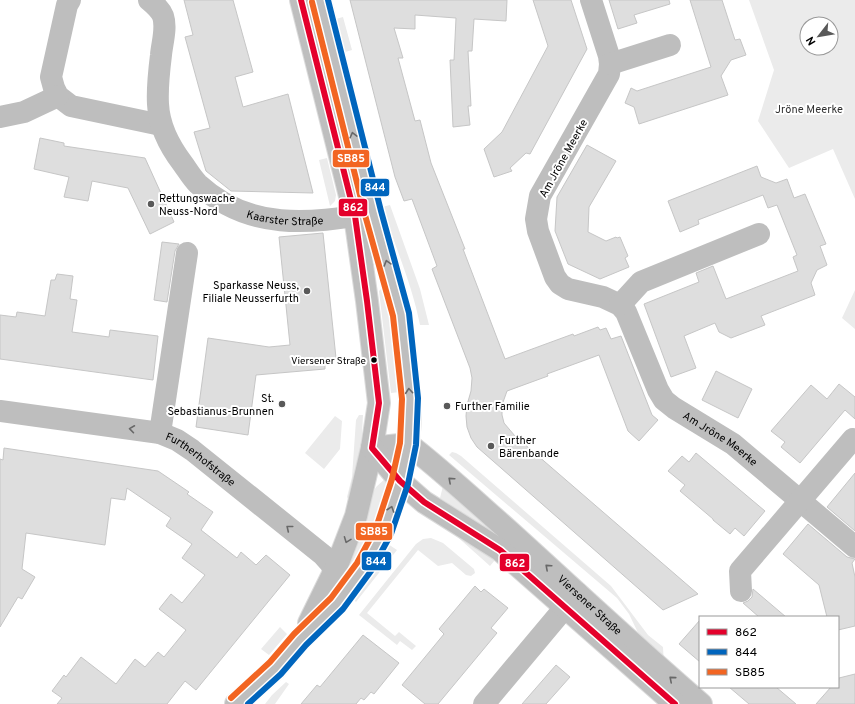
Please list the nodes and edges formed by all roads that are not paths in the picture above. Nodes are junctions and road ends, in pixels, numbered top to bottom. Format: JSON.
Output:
{"nodes":[{"id":1,"x":70,"y":0,"type":"edge"},
{"id":2,"x":149,"y":0,"type":"edge"},
{"id":3,"x":301,"y":0,"type":"edge"},
{"id":4,"x":320,"y":0,"type":"edge"},
{"id":5,"x":591,"y":0,"type":"edge"},
{"id":6,"x":670,"y":45,"type":"dead end"},
{"id":7,"x":610,"y":64,"type":"junction"},
{"id":8,"x":58,"y":96,"type":"junction"},
{"id":9,"x":0,"y":117,"type":"edge"},
{"id":10,"x":161,"y":125,"type":"junction"},
{"id":11,"x":364,"y":215,"type":"junction"},
{"id":12,"x":759,"y":234,"type":"dead end"},
{"id":13,"x":187,"y":253,"type":"dead end"},
{"id":14,"x":620,"y":305,"type":"junction"},
{"id":15,"x":0,"y":411,"type":"edge"},
{"id":16,"x":160,"y":433,"type":"junction"},
{"id":17,"x":853,"y":439,"type":"dead end"},
{"id":18,"x":408,"y":444,"type":"junction"},
{"id":19,"x":372,"y":448,"type":"junction"},
{"id":20,"x":400,"y":482,"type":"junction"},
{"id":21,"x":800,"y":501,"type":"junction"},
{"id":22,"x":855,"y":547,"type":"edge"},
{"id":23,"x":336,"y":568,"type":"junction"},
{"id":24,"x":741,"y":591,"type":"dead end"},
{"id":25,"x":571,"y":600,"type":"junction"},
{"id":26,"x":338,"y":603,"type":"junction"},
{"id":27,"x":300,"y":640,"type":"junction"},
{"id":28,"x":236,"y":704,"type":"edge"},
{"id":29,"x":484,"y":704,"type":"edge"},
{"id":30,"x":675,"y":704,"type":"edge"},
{"id":31,"x":701,"y":704,"type":"edge"}],
"edges":[{"from":1,"to":8,"type":"main road"},
{"from":2,"to":10,"type":"main road","name":"Kaarster Straße"},
{"from":3,"to":11,"type":"main road"},
{"from":11,"to":4,"type":"main road","one_way":true},
{"from":5,"to":7,"type":"main road"},
{"from":6,"to":7,"type":"main road"},
{"from":7,"to":14,"type":"main road","name":"Am Jröne Meerke"},
{"from":8,"to":9,"type":"main road"},
{"from":8,"to":10,"type":"main road"},
{"from":10,"to":11,"type":"main road","name":"Kaarster Straße"},
{"from":18,"to":11,"type":"main road","one_way":true},
{"from":11,"to":19,"type":"main road"},
{"from":12,"to":14,"type":"main road"},
{"from":13,"to":16,"type":"main road"},
{"from":14,"to":21,"type":"main road","name":"Am Jröne Meerke"},
{"from":16,"to":15,"type":"main road","name":"Furtherhofstraße","one_way":true},
{"from":23,"to":16,"type":"main road","name":"Furtherhofstraße","one_way":true},
{"from":17,"to":21,"type":"main road"},
{"from":18,"to":19,"type":"main road"},
{"from":18,"to":20,"type":"main road"},
{"from":25,"to":18,"type":"main road","name":"Viersener Straße","one_way":true},
{"from":19,"to":20,"type":"main road","name":"Viersener Straße"},
{"from":19,"to":23,"type":"main road","one_way":true},
{"from":20,"to":25,"type":"main road","name":"Viersener Straße"},
{"from":26,"to":20,"type":"main road","one_way":true},
{"from":21,"to":22,"type":"main road","name":"Am Jröne Meerke"},
{"from":21,"to":24,"type":"main road"},
{"from":23,"to":26,"type":"main road"},
{"from":23,"to":27,"type":"main road"},
{"from":25,"to":29,"type":"main road"},
{"from":25,"to":30,"type":"main road","name":"Viersener Straße"},
{"from":31,"to":25,"type":"main road","name":"Viersener Straße","one_way":true},
{"from":26,"to":27,"type":"main road"},
{"from":27,"to":28,"type":"main road"}]}
